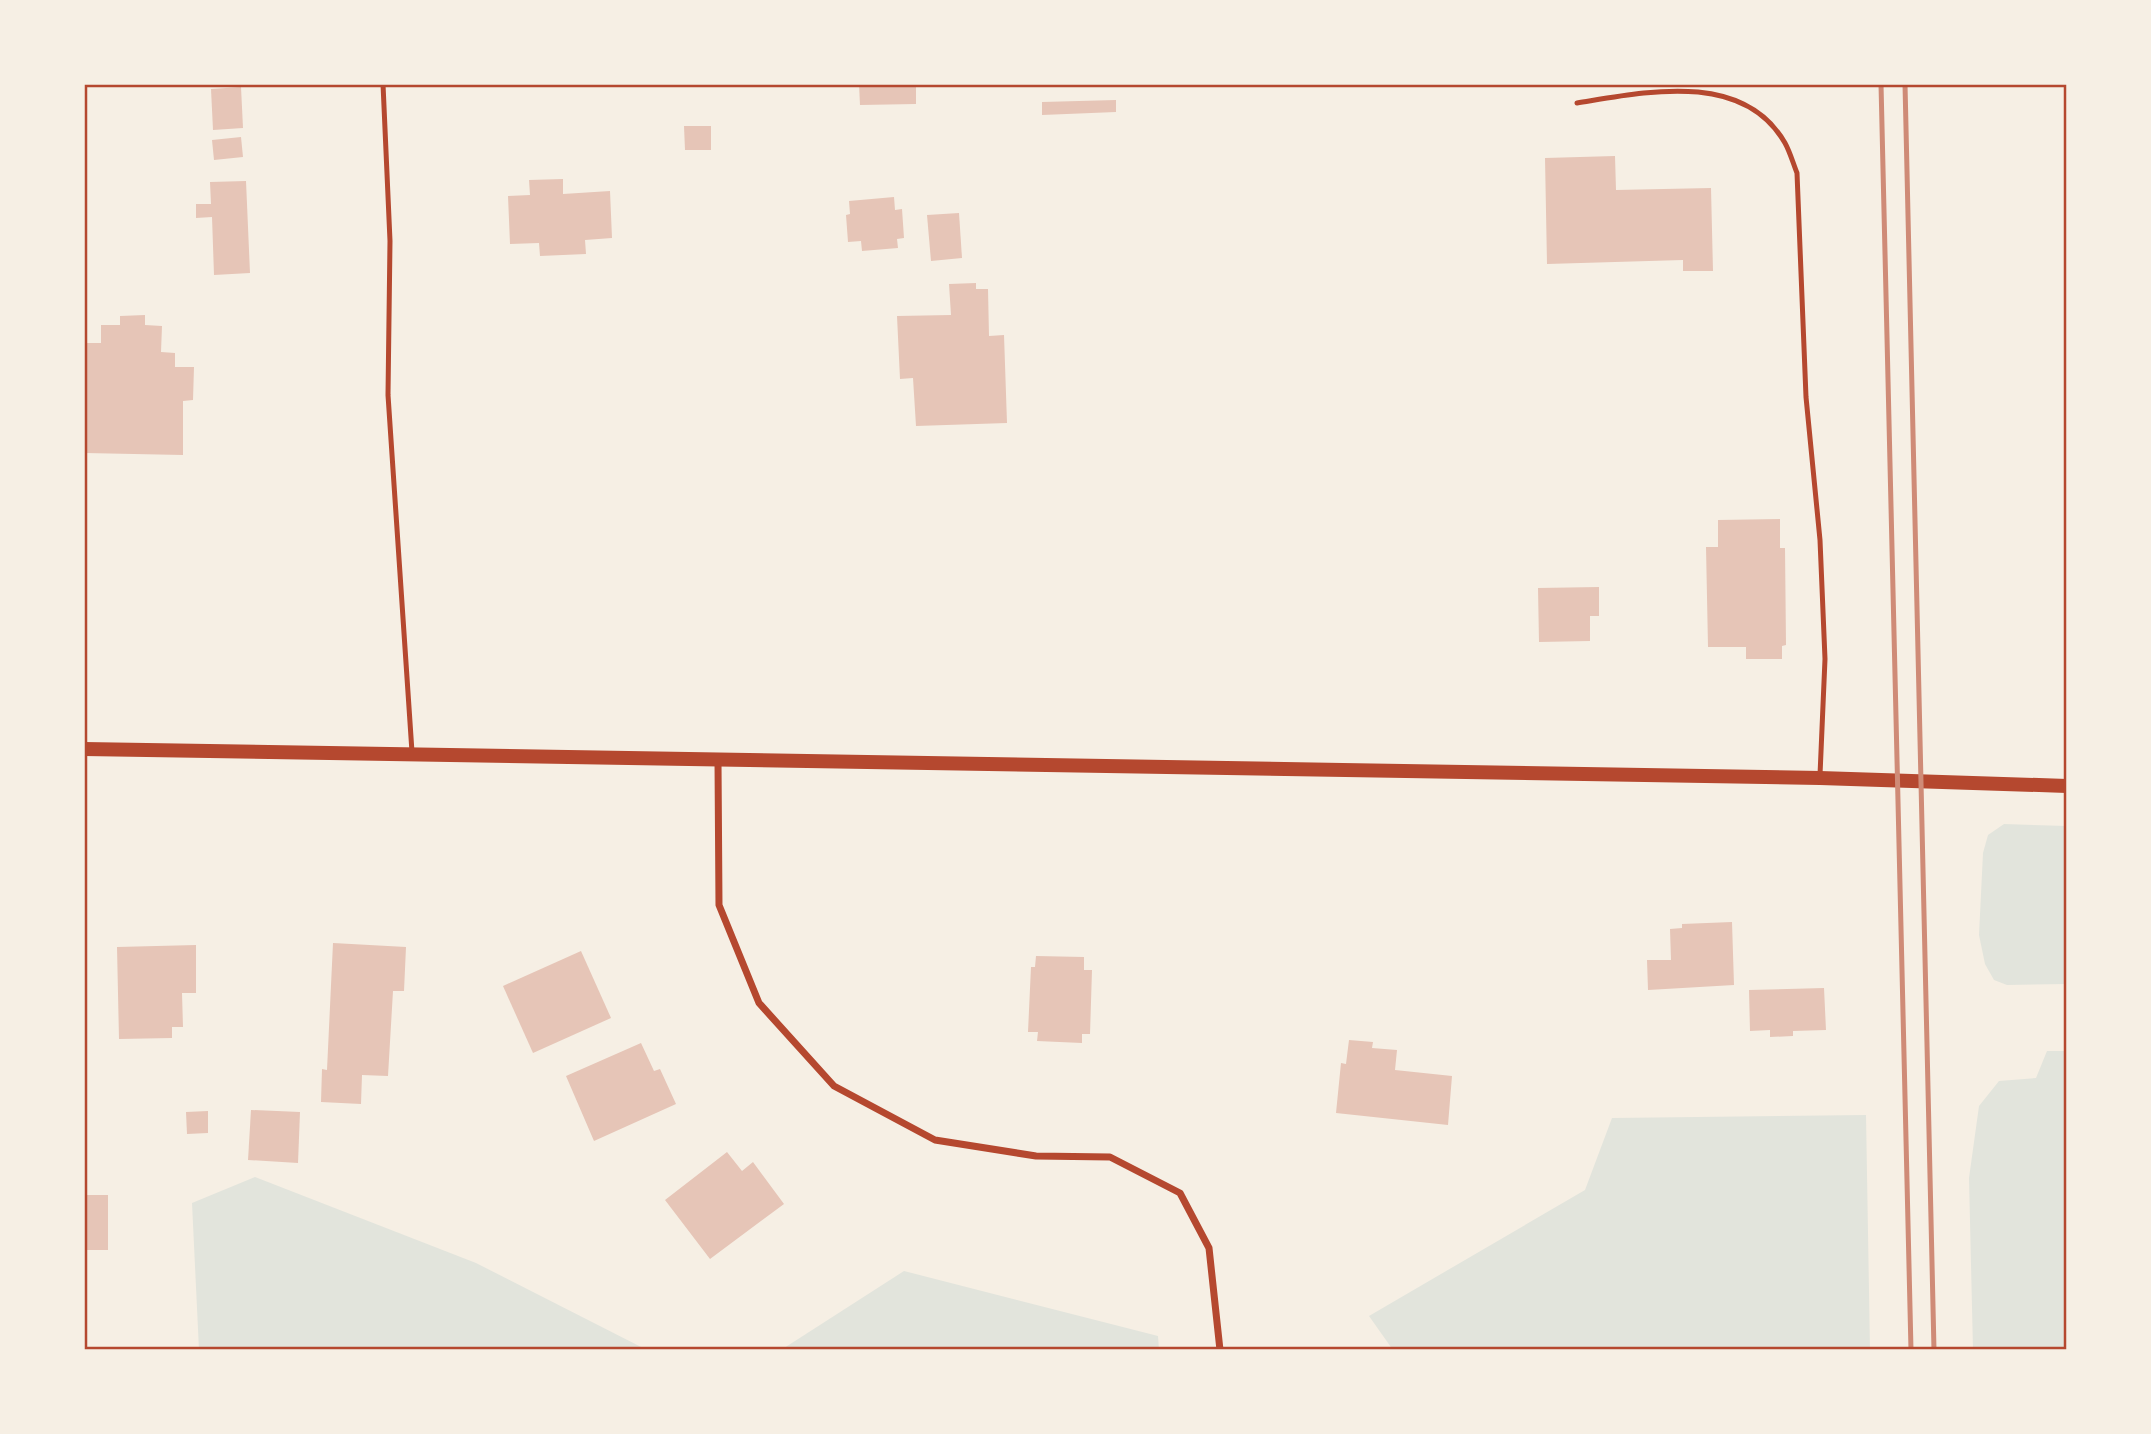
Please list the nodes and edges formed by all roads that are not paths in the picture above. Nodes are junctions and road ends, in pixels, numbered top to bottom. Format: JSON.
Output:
{"nodes":[{"id":1,"x":383,"y":84,"type":"edge"},
{"id":2,"x":1577,"y":103,"type":"dead end"},
{"id":3,"x":84,"y":748,"type":"edge"},
{"id":4,"x":413,"y":755,"type":"junction"},
{"id":5,"x":718,"y":761,"type":"junction"},
{"id":6,"x":1820,"y":778,"type":"junction"},
{"id":7,"x":2067,"y":786,"type":"edge"},
{"id":8,"x":1220,"y":1350,"type":"edge"}],
"edges":[{"from":1,"to":4,"type":"lane"},
{"from":2,"to":6,"type":"lane"},
{"from":3,"to":4,"type":"main road"},
{"from":4,"to":5,"type":"main road"},
{"from":5,"to":6,"type":"main road"},
{"from":5,"to":8,"type":"street"},
{"from":6,"to":7,"type":"main road"}]}
